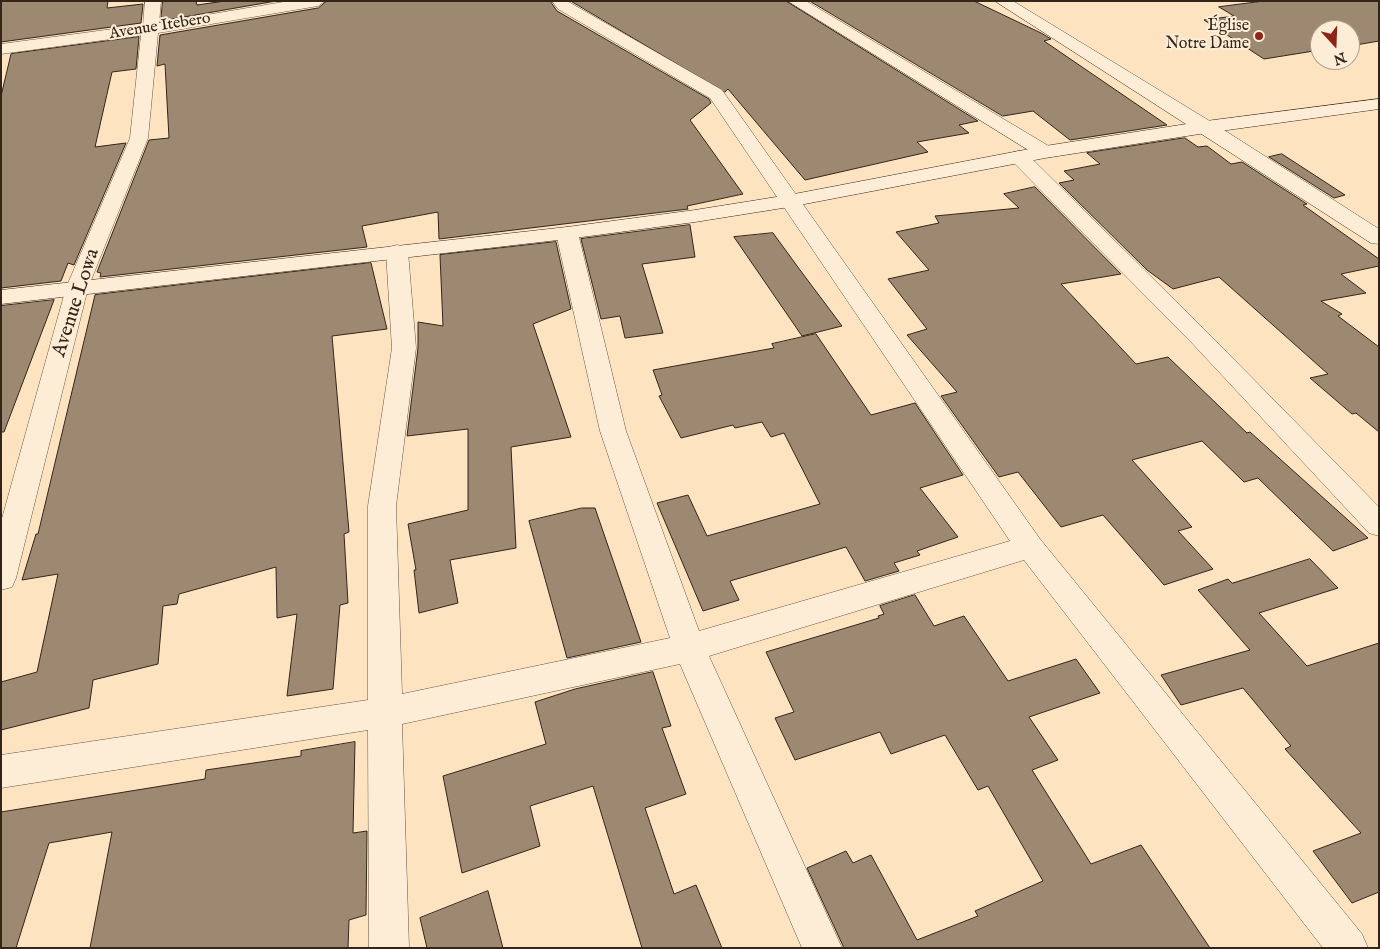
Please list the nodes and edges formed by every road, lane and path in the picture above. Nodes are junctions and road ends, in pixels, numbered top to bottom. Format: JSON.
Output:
{"nodes":[{"id":1,"x":153,"y":1,"type":"edge"},
{"id":2,"x":318,"y":1,"type":"edge"},
{"id":3,"x":559,"y":1,"type":"edge"},
{"id":4,"x":795,"y":1,"type":"edge"},
{"id":5,"x":1002,"y":1,"type":"edge"},
{"id":6,"x":151,"y":29,"type":"junction"},
{"id":7,"x":1,"y":49,"type":"edge"},
{"id":8,"x":1379,"y":104,"type":"edge"},
{"id":9,"x":1206,"y":127,"type":"junction"},
{"id":10,"x":1045,"y":152,"type":"junction"},
{"id":11,"x":1019,"y":156,"type":"junction"},
{"id":12,"x":789,"y":201,"type":"junction"},
{"id":13,"x":566,"y":233,"type":"junction"},
{"id":14,"x":1379,"y":238,"type":"edge"},
{"id":15,"x":397,"y":252,"type":"junction"},
{"id":16,"x":77,"y":288,"type":"junction"},
{"id":17,"x":1,"y":297,"type":"edge"},
{"id":18,"x":1379,"y":525,"type":"edge"},
{"id":19,"x":1030,"y":547,"type":"junction"},
{"id":20,"x":1,"y":578,"type":"edge"},
{"id":21,"x":689,"y":648,"type":"junction"},
{"id":22,"x":386,"y":712,"type":"junction"},
{"id":23,"x":1,"y":772,"type":"edge"},
{"id":24,"x":389,"y":948,"type":"edge"},
{"id":25,"x":822,"y":948,"type":"edge"},
{"id":26,"x":1348,"y":948,"type":"edge"}],
"edges":[{"from":1,"to":6,"type":"street","name":"Avenue Lowa"},
{"from":2,"to":6,"type":"street","name":"Avenue Itebero"},
{"from":3,"to":12,"type":"street"},
{"from":4,"to":10,"type":"street"},
{"from":5,"to":9,"type":"street"},
{"from":6,"to":7,"type":"street","name":"Avenue Itebero"},
{"from":6,"to":16,"type":"street","name":"Avenue Lowa"},
{"from":8,"to":9,"type":"street"},
{"from":9,"to":10,"type":"street"},
{"from":9,"to":14,"type":"street"},
{"from":10,"to":11,"type":"street"},
{"from":11,"to":12,"type":"street"},
{"from":11,"to":18,"type":"street"},
{"from":12,"to":13,"type":"street"},
{"from":12,"to":19,"type":"street"},
{"from":13,"to":15,"type":"street"},
{"from":13,"to":21,"type":"street"},
{"from":15,"to":16,"type":"street"},
{"from":15,"to":22,"type":"street"},
{"from":16,"to":17,"type":"street"},
{"from":16,"to":20,"type":"street","name":"Avenue Lowa"},
{"from":19,"to":21,"type":"street"},
{"from":19,"to":26,"type":"street"},
{"from":21,"to":22,"type":"street"},
{"from":21,"to":25,"type":"street"},
{"from":22,"to":23,"type":"street"},
{"from":22,"to":24,"type":"street"}]}
